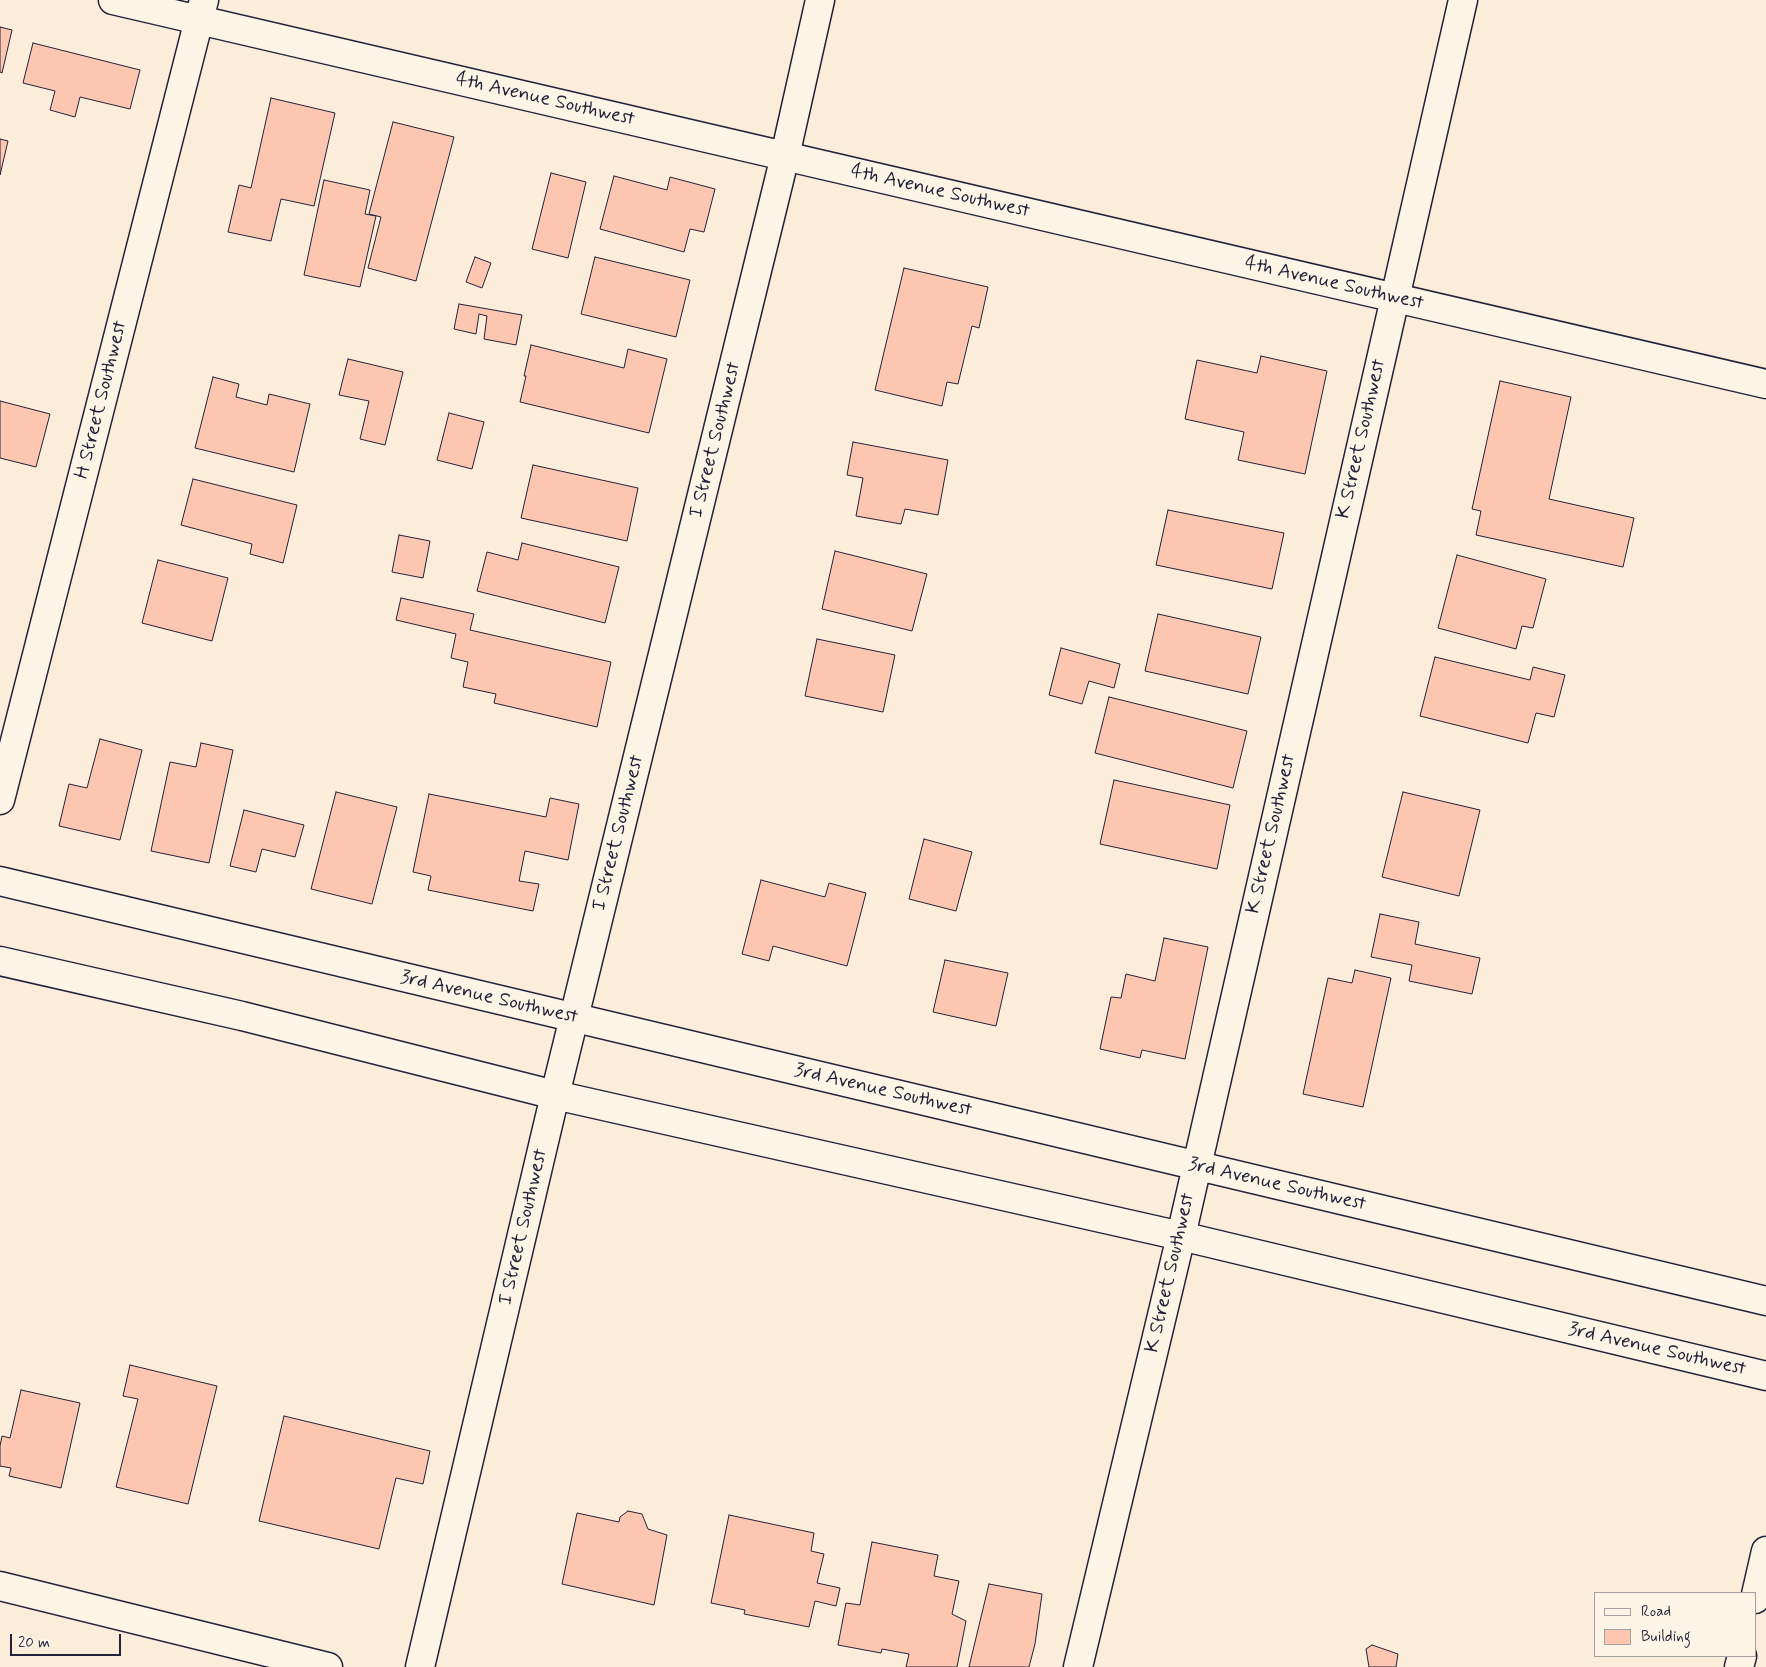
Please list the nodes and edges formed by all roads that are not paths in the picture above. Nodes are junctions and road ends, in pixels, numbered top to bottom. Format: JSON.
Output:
{"nodes":[{"id":1,"x":113,"y":0,"type":"edge"},
{"id":2,"x":820,"y":0,"type":"edge"},
{"id":3,"x":1462,"y":0,"type":"edge"},
{"id":4,"x":202,"y":10,"type":"edge"},
{"id":5,"x":785,"y":156,"type":"junction"},
{"id":6,"x":1394,"y":298,"type":"junction"},
{"id":7,"x":1766,"y":384,"type":"edge"},
{"id":8,"x":0,"y":800,"type":"edge"},
{"id":9,"x":0,"y":882,"type":"edge"},
{"id":10,"x":0,"y":961,"type":"edge"},
{"id":11,"x":574,"y":1018,"type":"junction"},
{"id":12,"x":555,"y":1095,"type":"junction"},
{"id":13,"x":1196,"y":1166,"type":"junction"},
{"id":14,"x":1181,"y":1236,"type":"junction"},
{"id":15,"x":1766,"y":1301,"type":"edge"},
{"id":16,"x":1766,"y":1376,"type":"edge"},
{"id":17,"x":1766,"y":1551,"type":"edge"},
{"id":18,"x":0,"y":1586,"type":"edge"},
{"id":19,"x":1756,"y":1595,"type":"edge"},
{"id":20,"x":328,"y":1667,"type":"edge"},
{"id":21,"x":420,"y":1667,"type":"edge"},
{"id":22,"x":1078,"y":1667,"type":"edge"}],
"edges":[{"from":1,"to":4,"type":"street","name":"4th Avenue Southwest"},
{"from":2,"to":5,"type":"street","name":"I Street Southwest"},
{"from":3,"to":6,"type":"street","name":"K Street Southwest"},
{"from":4,"to":5,"type":"street","name":"4th Avenue Southwest"},
{"from":4,"to":8,"type":"street","name":"H Street Southwest"},
{"from":5,"to":6,"type":"street","name":"4th Avenue Southwest"},
{"from":5,"to":11,"type":"street","name":"I Street Southwest"},
{"from":6,"to":7,"type":"street","name":"4th Avenue Southwest"},
{"from":6,"to":13,"type":"street","name":"K Street Southwest"},
{"from":9,"to":11,"type":"street","name":"3rd Avenue Southwest"},
{"from":10,"to":12,"type":"street","name":"3rd Avenue Southwest"},
{"from":11,"to":12,"type":"street","name":"I Street Southwest"},
{"from":11,"to":13,"type":"street","name":"3rd Avenue Southwest"},
{"from":12,"to":14,"type":"street","name":"3rd Avenue Southwest"},
{"from":12,"to":21,"type":"street","name":"I Street Southwest"},
{"from":13,"to":14,"type":"street","name":"K Street Southwest"},
{"from":13,"to":15,"type":"street","name":"3rd Avenue Southwest"},
{"from":14,"to":16,"type":"street","name":"3rd Avenue Southwest"},
{"from":14,"to":22,"type":"street","name":"K Street Southwest"},
{"from":17,"to":19,"type":"street"},
{"from":18,"to":20,"type":"street"}]}
